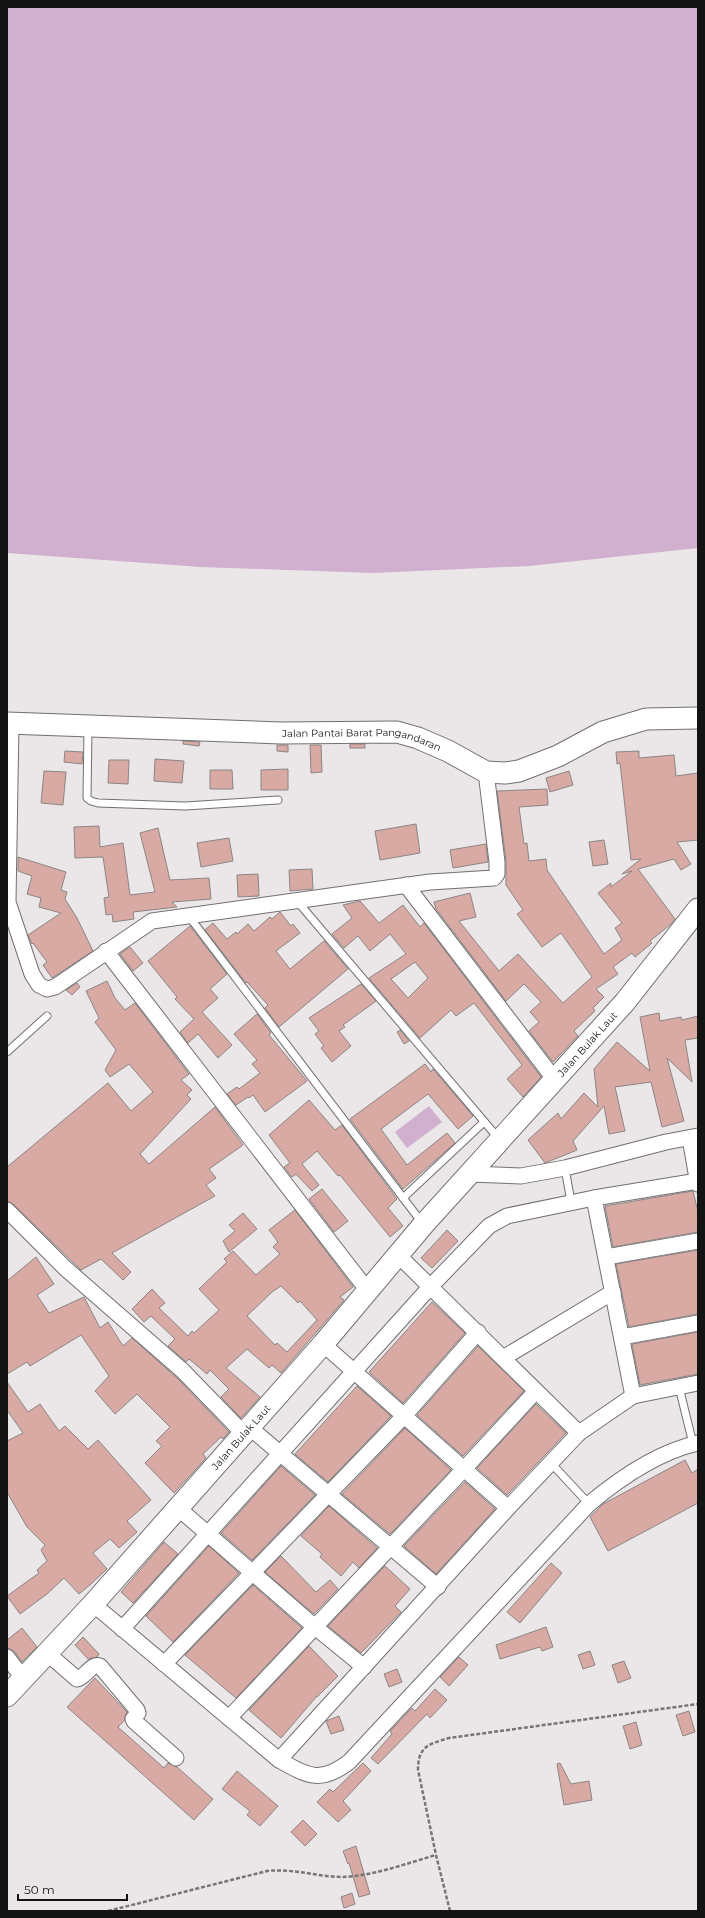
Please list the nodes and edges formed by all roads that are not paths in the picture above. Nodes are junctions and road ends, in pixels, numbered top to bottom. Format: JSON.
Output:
{"nodes":[{"id":1,"x":698,"y":718,"type":"edge"},
{"id":2,"x":9,"y":723,"type":"edge"},
{"id":3,"x":88,"y":726,"type":"junction"},
{"id":4,"x":486,"y":772,"type":"junction"},
{"id":5,"x":278,"y":800,"type":"dead end"},
{"id":6,"x":406,"y":885,"type":"junction"},
{"id":7,"x":296,"y":900,"type":"junction"},
{"id":8,"x":698,"y":909,"type":"edge"},
{"id":9,"x":188,"y":915,"type":"junction"},
{"id":10,"x":106,"y":951,"type":"junction"},
{"id":11,"x":47,"y":1016,"type":"dead end"},
{"id":12,"x":7,"y":1052,"type":"edge"},
{"id":13,"x":556,"y":1080,"type":"junction"},
{"id":14,"x":484,"y":1122,"type":"junction"},
{"id":15,"x":694,"y":1137,"type":"edge"},
{"id":16,"x":500,"y":1140,"type":"junction"},
{"id":17,"x":565,"y":1168,"type":"junction"},
{"id":18,"x":469,"y":1174,"type":"junction"},
{"id":19,"x":698,"y":1182,"type":"edge"},
{"id":20,"x":403,"y":1198,"type":"junction"},
{"id":21,"x":594,"y":1198,"type":"junction"},
{"id":22,"x":571,"y":1202,"type":"junction"},
{"id":23,"x":7,"y":1210,"type":"edge"},
{"id":24,"x":424,"y":1224,"type":"junction"},
{"id":25,"x":698,"y":1241,"type":"edge"},
{"id":26,"x":398,"y":1255,"type":"junction"},
{"id":27,"x":606,"y":1257,"type":"junction"},
{"id":28,"x":431,"y":1286,"type":"junction"},
{"id":29,"x":368,"y":1291,"type":"junction"},
{"id":30,"x":613,"y":1292,"type":"junction"},
{"id":31,"x":698,"y":1323,"type":"edge"},
{"id":32,"x":478,"y":1332,"type":"junction"},
{"id":33,"x":622,"y":1337,"type":"junction"},
{"id":34,"x":323,"y":1344,"type":"junction"},
{"id":35,"x":503,"y":1358,"type":"junction"},
{"id":36,"x":354,"y":1371,"type":"junction"},
{"id":37,"x":698,"y":1383,"type":"edge"},
{"id":38,"x":679,"y":1387,"type":"junction"},
{"id":39,"x":536,"y":1391,"type":"junction"},
{"id":40,"x":633,"y":1396,"type":"junction"},
{"id":41,"x":404,"y":1416,"type":"junction"},
{"id":42,"x":246,"y":1430,"type":"junction"},
{"id":43,"x":579,"y":1433,"type":"junction"},
{"id":44,"x":695,"y":1443,"type":"edge"},
{"id":45,"x":280,"y":1454,"type":"junction"},
{"id":46,"x":551,"y":1463,"type":"junction"},
{"id":47,"x":464,"y":1470,"type":"junction"},
{"id":48,"x":328,"y":1495,"type":"junction"},
{"id":49,"x":589,"y":1504,"type":"junction"},
{"id":50,"x":178,"y":1508,"type":"junction"},
{"id":51,"x":508,"y":1508,"type":"junction"},
{"id":52,"x":208,"y":1534,"type":"junction"},
{"id":53,"x":391,"y":1547,"type":"junction"},
{"id":54,"x":254,"y":1572,"type":"junction"},
{"id":55,"x":438,"y":1587,"type":"junction"},
{"id":56,"x":93,"y":1604,"type":"junction"},
{"id":57,"x":315,"y":1627,"type":"junction"},
{"id":58,"x":122,"y":1629,"type":"junction"},
{"id":59,"x":47,"y":1653,"type":"junction"},
{"id":60,"x":7,"y":1657,"type":"edge"},
{"id":61,"x":164,"y":1664,"type":"junction"},
{"id":62,"x":364,"y":1667,"type":"junction"},
{"id":63,"x":23,"y":1678,"type":"junction"},
{"id":64,"x":7,"y":1696,"type":"edge"},
{"id":65,"x":229,"y":1718,"type":"junction"},
{"id":66,"x":176,"y":1758,"type":"dead end"},
{"id":67,"x":279,"y":1760,"type":"junction"}],
"edges":[{"from":1,"to":4,"type":"street","name":"Jalan Pantai Barat Pangandaran"},
{"from":2,"to":3,"type":"street","name":"Jalan Pantai Barat Pangandaran"},
{"from":2,"to":10,"type":"street"},
{"from":3,"to":4,"type":"street","name":"Jalan Pantai Barat Pangandaran"},
{"from":3,"to":5,"type":"lane"},
{"from":4,"to":6,"type":"street"},
{"from":6,"to":7,"type":"street"},
{"from":6,"to":13,"type":"street"},
{"from":7,"to":9,"type":"street"},
{"from":7,"to":14,"type":"lane"},
{"from":8,"to":13,"type":"street","name":"Jalan Bulak Laut"},
{"from":9,"to":10,"type":"street"},
{"from":9,"to":20,"type":"lane"},
{"from":10,"to":29,"type":"street"},
{"from":11,"to":12,"type":"lane"},
{"from":13,"to":16,"type":"street","name":"Jalan Bulak Laut"},
{"from":14,"to":16,"type":"lane"},
{"from":14,"to":20,"type":"lane"},
{"from":15,"to":17,"type":"street"},
{"from":15,"to":19,"type":"street"},
{"from":16,"to":18,"type":"street","name":"Jalan Bulak Laut"},
{"from":17,"to":18,"type":"street"},
{"from":17,"to":22,"type":"lane"},
{"from":18,"to":24,"type":"street","name":"Jalan Bulak Laut"},
{"from":19,"to":21,"type":"street"},
{"from":20,"to":24,"type":"lane"},
{"from":21,"to":22,"type":"street"},
{"from":21,"to":27,"type":"street"},
{"from":22,"to":28,"type":"street"},
{"from":23,"to":42,"type":"street"},
{"from":24,"to":26,"type":"street","name":"Jalan Bulak Laut"},
{"from":25,"to":27,"type":"street"},
{"from":26,"to":28,"type":"street"},
{"from":26,"to":29,"type":"street","name":"Jalan Bulak Laut"},
{"from":27,"to":30,"type":"street"},
{"from":28,"to":32,"type":"street"},
{"from":28,"to":36,"type":"street"},
{"from":29,"to":34,"type":"street","name":"Jalan Bulak Laut"},
{"from":30,"to":33,"type":"street"},
{"from":30,"to":35,"type":"street"},
{"from":31,"to":33,"type":"street"},
{"from":32,"to":35,"type":"street"},
{"from":32,"to":41,"type":"street"},
{"from":33,"to":40,"type":"street"},
{"from":34,"to":36,"type":"street"},
{"from":34,"to":42,"type":"street","name":"Jalan Bulak Laut"},
{"from":35,"to":39,"type":"street"},
{"from":36,"to":41,"type":"street"},
{"from":36,"to":45,"type":"street"},
{"from":37,"to":38,"type":"street"},
{"from":38,"to":40,"type":"street"},
{"from":38,"to":44,"type":"lane"},
{"from":39,"to":43,"type":"street"},
{"from":39,"to":47,"type":"street"},
{"from":40,"to":43,"type":"street"},
{"from":41,"to":47,"type":"street"},
{"from":41,"to":48,"type":"street"},
{"from":42,"to":45,"type":"street"},
{"from":42,"to":50,"type":"street","name":"Jalan Bulak Laut"},
{"from":43,"to":46,"type":"street"},
{"from":44,"to":49,"type":"street"},
{"from":45,"to":48,"type":"street"},
{"from":45,"to":52,"type":"street"},
{"from":46,"to":49,"type":"lane"},
{"from":46,"to":51,"type":"street"},
{"from":47,"to":51,"type":"street"},
{"from":47,"to":53,"type":"street"},
{"from":48,"to":53,"type":"street"},
{"from":48,"to":54,"type":"street"},
{"from":49,"to":67,"type":"street"},
{"from":50,"to":52,"type":"street"},
{"from":50,"to":56,"type":"street","name":"Jalan Bulak Laut"},
{"from":51,"to":55,"type":"street"},
{"from":52,"to":54,"type":"street"},
{"from":52,"to":58,"type":"street"},
{"from":53,"to":55,"type":"street"},
{"from":53,"to":57,"type":"street"},
{"from":54,"to":57,"type":"street"},
{"from":54,"to":61,"type":"street"},
{"from":55,"to":62,"type":"street"},
{"from":56,"to":58,"type":"street"},
{"from":56,"to":59,"type":"street","name":"Jalan Bulak Laut"},
{"from":57,"to":62,"type":"street"},
{"from":57,"to":65,"type":"street"},
{"from":58,"to":61,"type":"street"},
{"from":59,"to":63,"type":"street","name":"Jalan Bulak Laut"},
{"from":59,"to":66,"type":"street"},
{"from":60,"to":63,"type":"street"},
{"from":61,"to":65,"type":"street"},
{"from":62,"to":67,"type":"street"},
{"from":63,"to":64,"type":"street","name":"Jalan Bulak Laut"},
{"from":65,"to":67,"type":"street"}]}
